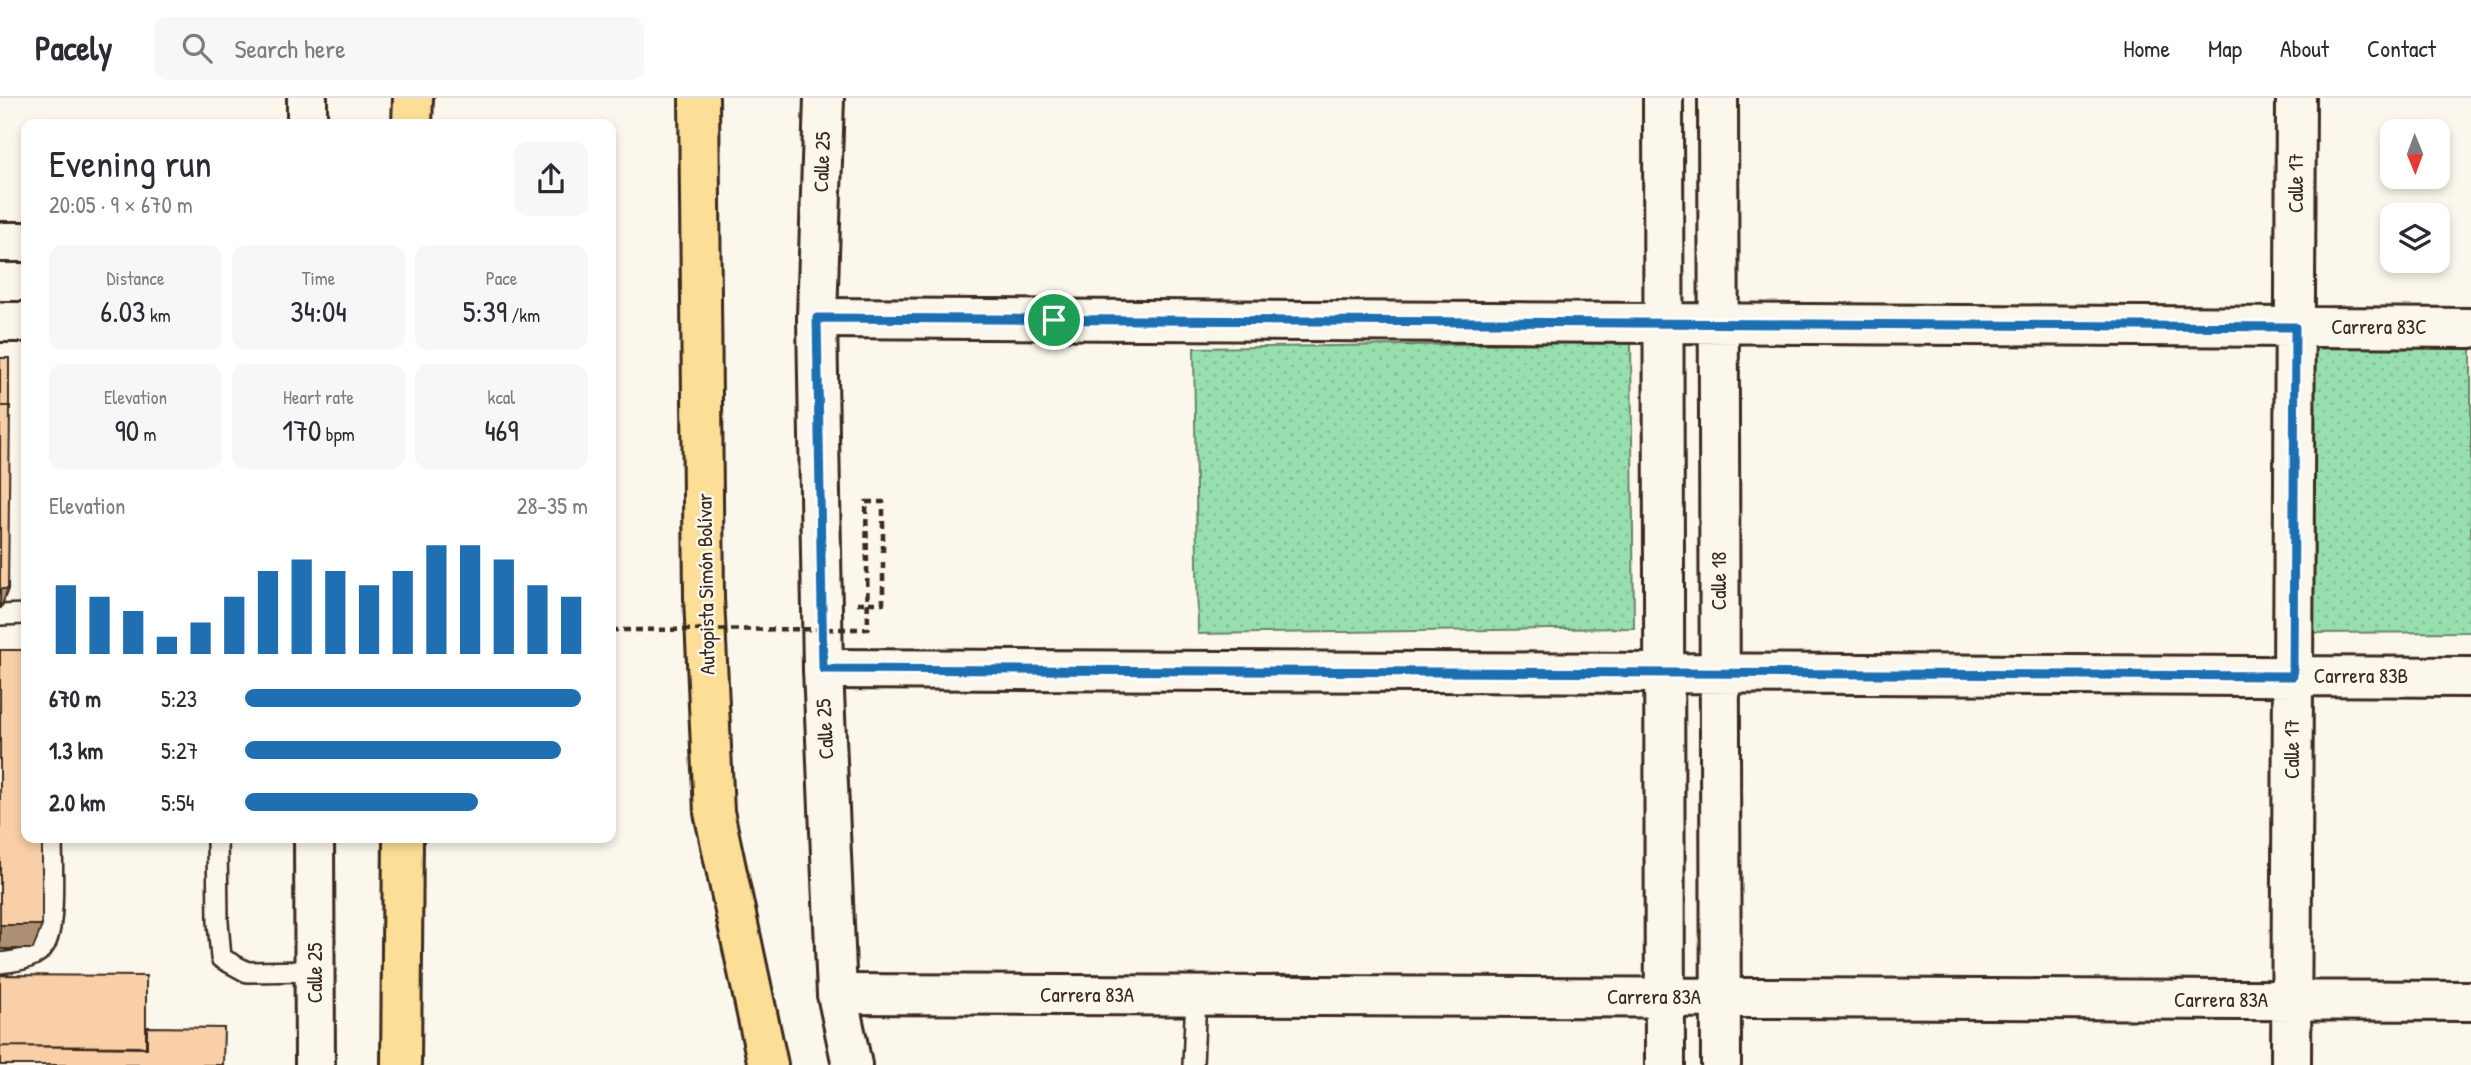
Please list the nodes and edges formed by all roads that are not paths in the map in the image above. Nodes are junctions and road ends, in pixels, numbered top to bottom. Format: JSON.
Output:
{"nodes":[{"id":1,"x":307,"y":98,"type":"edge"},
{"id":2,"x":412,"y":98,"type":"edge"},
{"id":3,"x":699,"y":98,"type":"edge"},
{"id":4,"x":824,"y":98,"type":"edge"},
{"id":5,"x":1663,"y":98,"type":"edge"},
{"id":6,"x":1718,"y":98,"type":"edge"},
{"id":7,"x":2296,"y":98,"type":"edge"},
{"id":8,"x":307,"y":119,"type":"edge"},
{"id":9,"x":412,"y":119,"type":"edge"},
{"id":10,"x":0,"y":242,"type":"edge"},
{"id":11,"x":21,"y":242,"type":"edge"},
{"id":12,"x":817,"y":318,"type":"junction"},
{"id":13,"x":0,"y":322,"type":"edge"},
{"id":14,"x":21,"y":322,"type":"edge"},
{"id":15,"x":1663,"y":323,"type":"junction"},
{"id":16,"x":1718,"y":324,"type":"junction"},
{"id":17,"x":2295,"y":327,"type":"junction"},
{"id":18,"x":2471,"y":328,"type":"edge"},
{"id":19,"x":21,"y":614,"type":"edge"},
{"id":20,"x":0,"y":615,"type":"edge"},
{"id":21,"x":823,"y":669,"type":"junction"},
{"id":22,"x":1664,"y":673,"type":"junction"},
{"id":23,"x":1720,"y":673,"type":"junction"},
{"id":24,"x":2293,"y":676,"type":"junction"},
{"id":25,"x":2471,"y":677,"type":"edge"},
{"id":26,"x":52,"y":843,"type":"edge"},
{"id":27,"x":217,"y":843,"type":"edge"},
{"id":28,"x":314,"y":843,"type":"edge"},
{"id":29,"x":403,"y":843,"type":"edge"},
{"id":30,"x":0,"y":963,"type":"edge"},
{"id":31,"x":315,"y":971,"type":"junction"},
{"id":32,"x":837,"y":994,"type":"junction"},
{"id":33,"x":1196,"y":995,"type":"junction"},
{"id":34,"x":1664,"y":997,"type":"junction"},
{"id":35,"x":1720,"y":998,"type":"junction"},
{"id":36,"x":2291,"y":1000,"type":"junction"},
{"id":37,"x":2471,"y":1001,"type":"edge"},
{"id":38,"x":315,"y":1065,"type":"edge"},
{"id":39,"x":401,"y":1065,"type":"edge"},
{"id":40,"x":768,"y":1065,"type":"edge"},
{"id":41,"x":852,"y":1065,"type":"edge"},
{"id":42,"x":1193,"y":1065,"type":"edge"},
{"id":43,"x":1665,"y":1065,"type":"edge"},
{"id":44,"x":1721,"y":1065,"type":"edge"},
{"id":45,"x":2291,"y":1065,"type":"edge"}],
"edges":[{"from":1,"to":8,"type":"street"},
{"from":2,"to":9,"type":"highway"},
{"from":3,"to":40,"type":"highway","name":"Autopista Simón Bolívar"},
{"from":4,"to":12,"type":"street","name":"Calle 25"},
{"from":5,"to":15,"type":"street"},
{"from":6,"to":16,"type":"street","name":"Calle 18"},
{"from":7,"to":17,"type":"street","name":"Calle 17"},
{"from":10,"to":11,"type":"street"},
{"from":12,"to":15,"type":"street","name":"Carrera 83C"},
{"from":12,"to":21,"type":"street","name":"Calle 25"},
{"from":13,"to":14,"type":"street"},
{"from":15,"to":16,"type":"street","name":"Carrera 83C"},
{"from":15,"to":22,"type":"street"},
{"from":16,"to":17,"type":"street","name":"Carrera 83C"},
{"from":16,"to":23,"type":"street","name":"Calle 18"},
{"from":17,"to":18,"type":"street","name":"Carrera 83C"},
{"from":17,"to":24,"type":"street","name":"Calle 17"},
{"from":19,"to":20,"type":"lane"},
{"from":21,"to":22,"type":"street","name":"Carrera 83B"},
{"from":21,"to":32,"type":"street","name":"Calle 25"},
{"from":22,"to":23,"type":"street","name":"Carrera 83B"},
{"from":22,"to":34,"type":"street"},
{"from":23,"to":24,"type":"street","name":"Carrera 83B"},
{"from":23,"to":35,"type":"street","name":"Calle 18"},
{"from":24,"to":25,"type":"street","name":"Carrera 83B"},
{"from":24,"to":36,"type":"street","name":"Calle 17"},
{"from":26,"to":30,"type":"lane"},
{"from":27,"to":31,"type":"lane"},
{"from":28,"to":31,"type":"street","name":"Calle 25"},
{"from":29,"to":39,"type":"highway"},
{"from":31,"to":38,"type":"street","name":"Calle 25"},
{"from":32,"to":33,"type":"street","name":"Carrera 83A"},
{"from":32,"to":41,"type":"street","name":"Calle 25"},
{"from":33,"to":34,"type":"street","name":"Carrera 83A"},
{"from":33,"to":42,"type":"lane"},
{"from":34,"to":35,"type":"street","name":"Carrera 83A"},
{"from":34,"to":43,"type":"street"},
{"from":35,"to":36,"type":"street","name":"Carrera 83A"},
{"from":35,"to":44,"type":"street","name":"Calle 18"},
{"from":36,"to":37,"type":"street","name":"Carrera 83A"},
{"from":36,"to":45,"type":"street","name":"Calle 17"}]}
